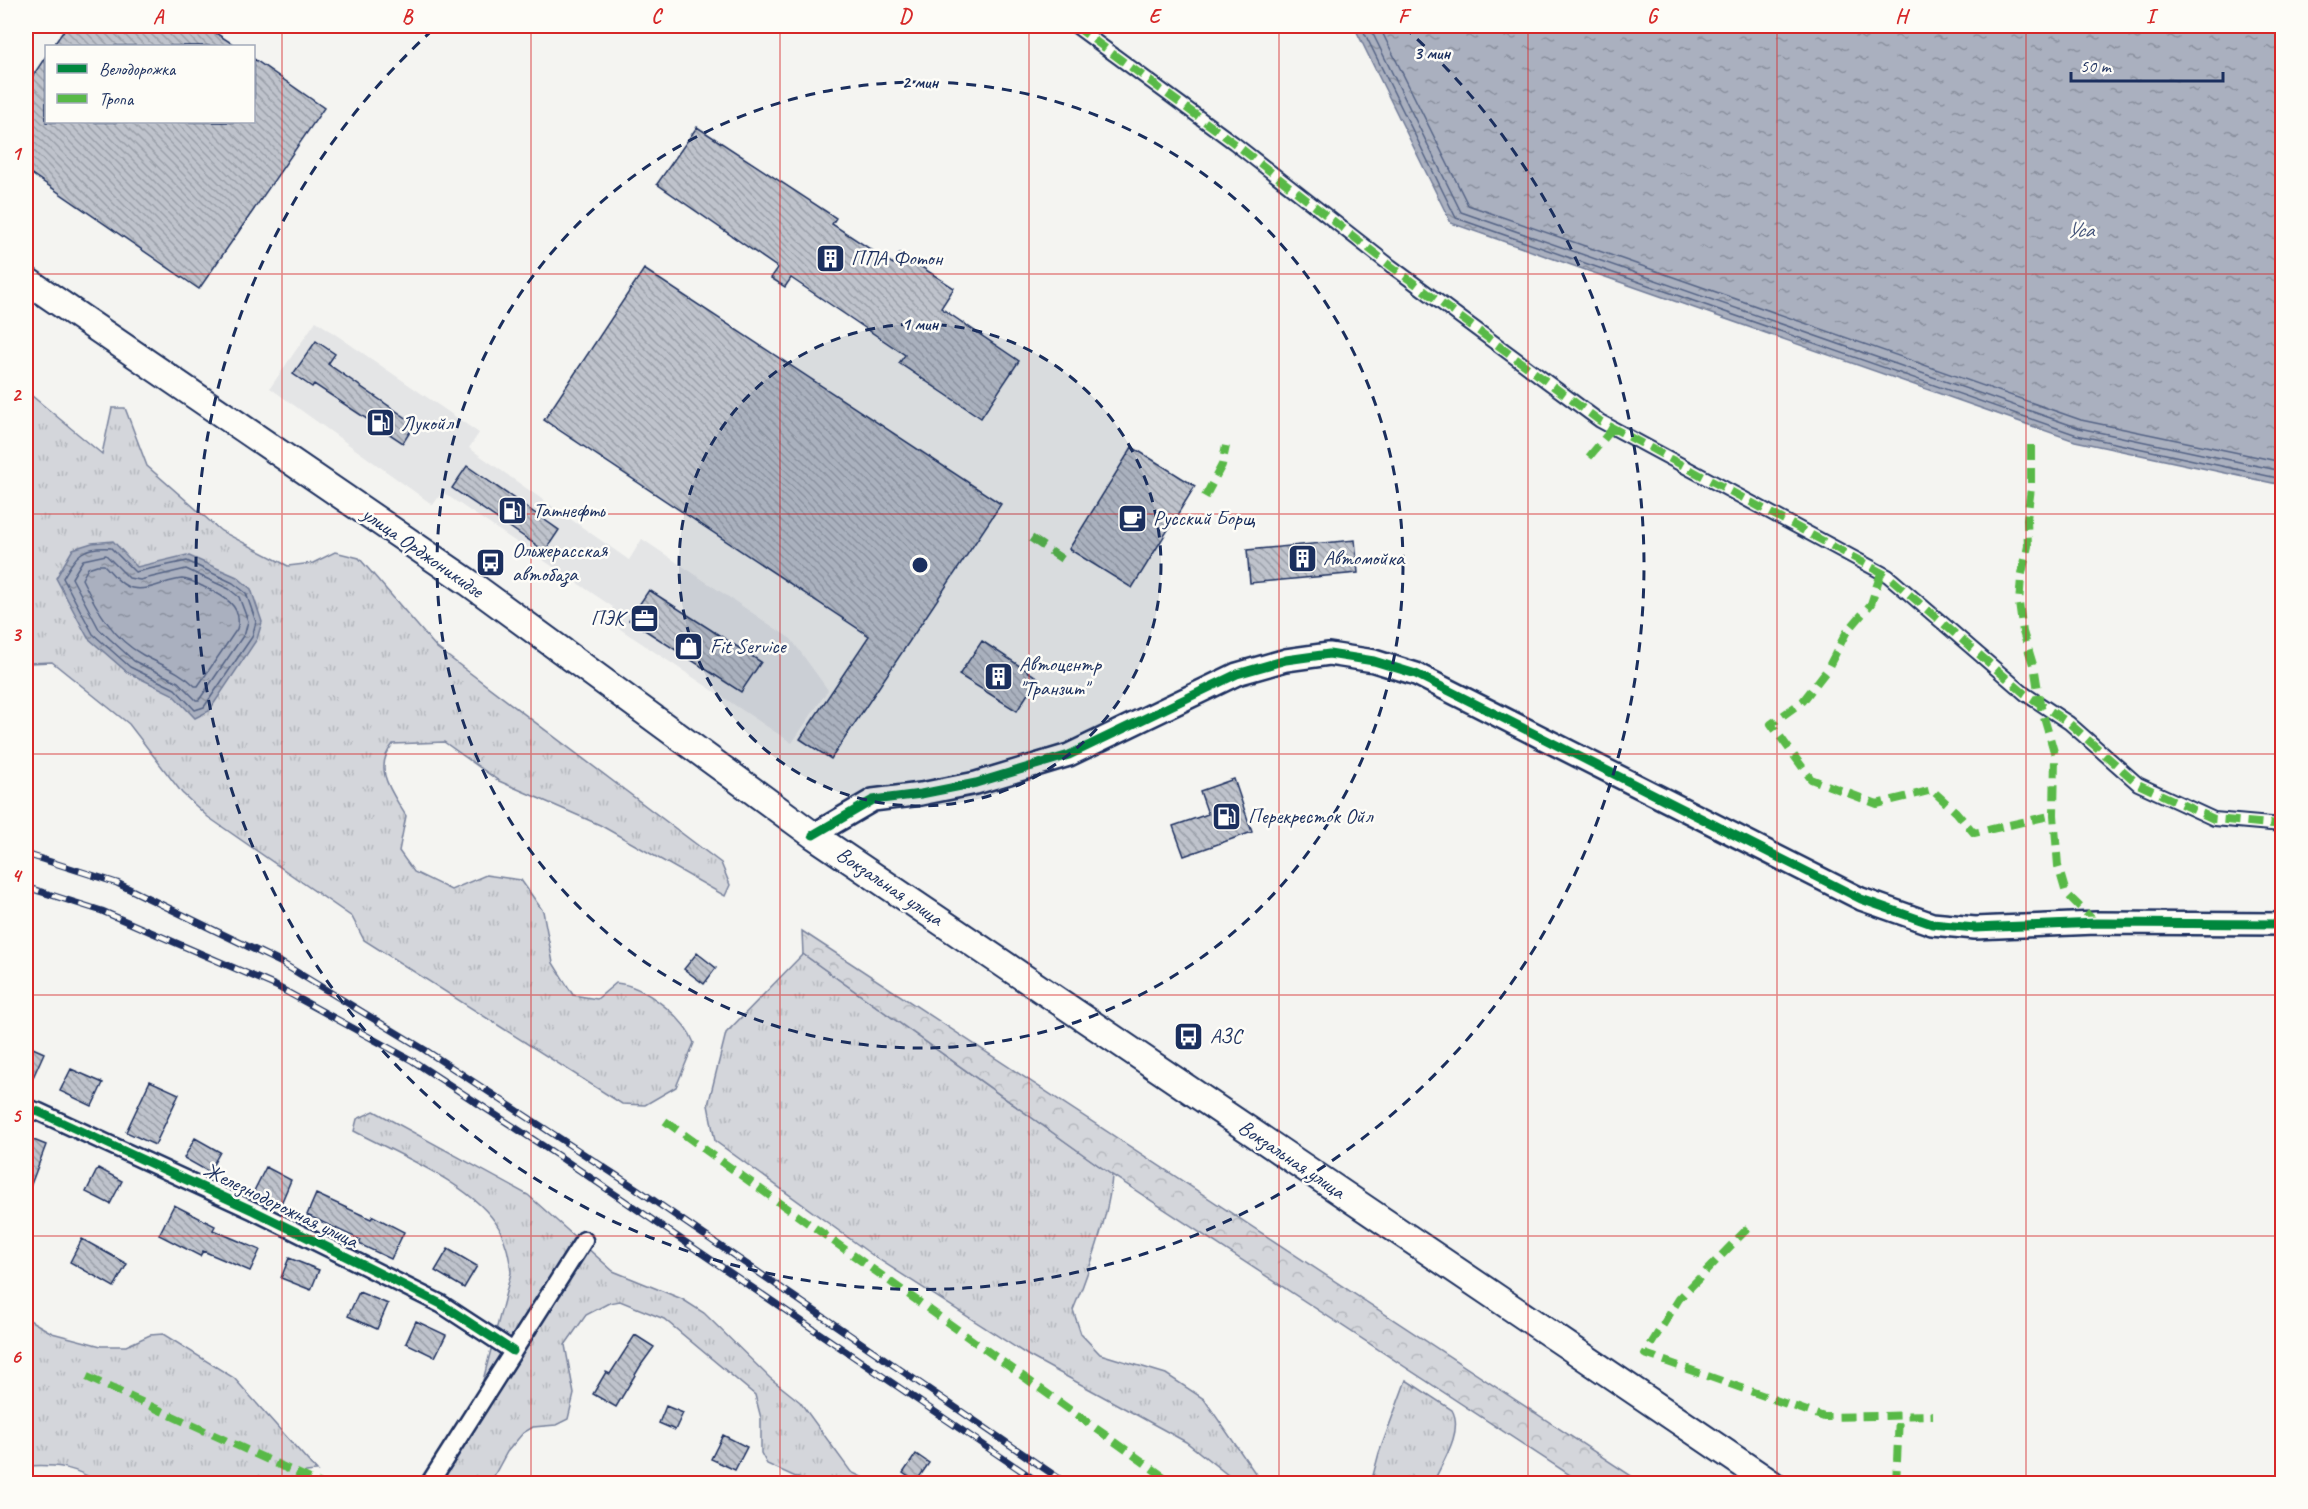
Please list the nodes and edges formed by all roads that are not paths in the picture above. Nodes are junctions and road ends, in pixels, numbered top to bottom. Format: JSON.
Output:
{"nodes":[{"id":1,"x":1075,"y":26,"type":"edge"},
{"id":2,"x":26,"y":279,"type":"edge"},
{"id":3,"x":2283,"y":825,"type":"edge"},
{"id":4,"x":813,"y":835,"type":"junction"},
{"id":5,"x":2283,"y":924,"type":"edge"},
{"id":6,"x":26,"y":1108,"type":"edge"},
{"id":7,"x":584,"y":1240,"type":"dead end"},
{"id":8,"x":513,"y":1352,"type":"junction"},
{"id":9,"x":429,"y":1484,"type":"edge"},
{"id":10,"x":1772,"y":1484,"type":"edge"}],
"edges":[{"from":1,"to":3,"type":"street"},
{"from":2,"to":4,"type":"main road","name":"улица Орджоникидзе"},
{"from":4,"to":5,"type":"street"},
{"from":4,"to":10,"type":"main road","name":"Вокзальная улица"},
{"from":6,"to":8,"type":"street","name":"Железнодорожная улица"},
{"from":7,"to":8,"type":"street"},
{"from":8,"to":9,"type":"street"}]}
